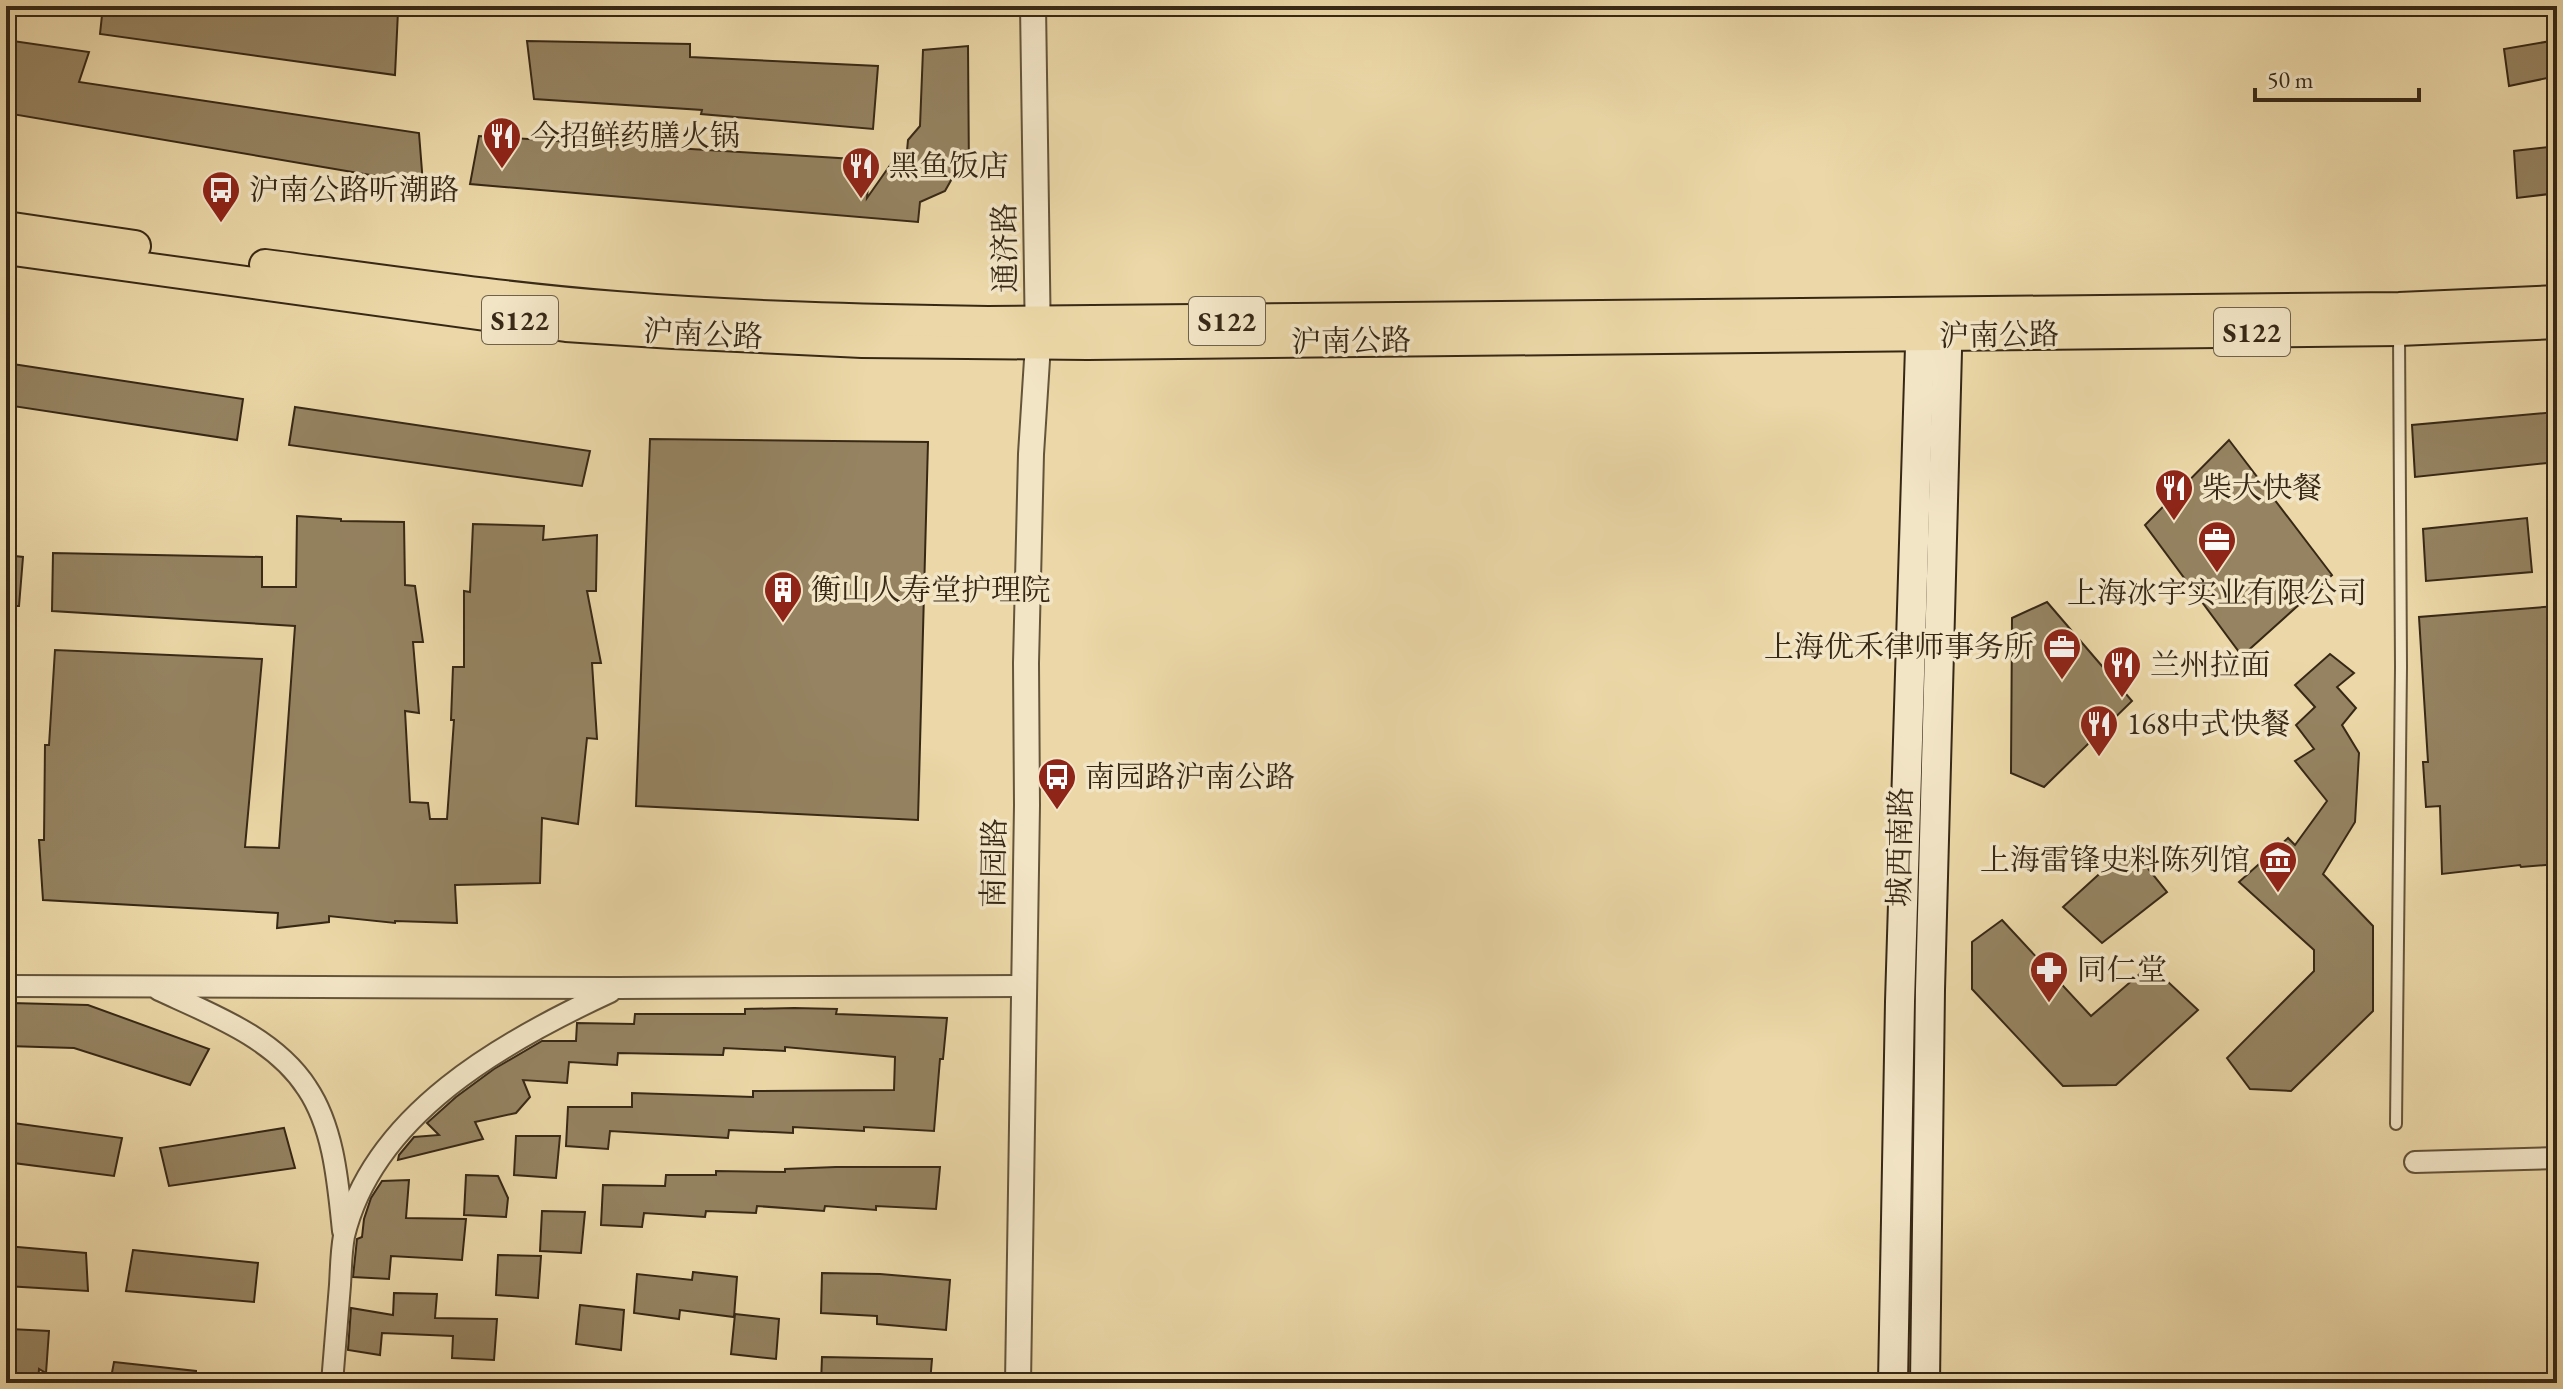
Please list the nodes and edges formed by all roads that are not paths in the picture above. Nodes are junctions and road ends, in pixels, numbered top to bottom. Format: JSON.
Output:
{"nodes":[{"id":1,"x":1033,"y":6,"type":"edge"},
{"id":2,"x":6,"y":227,"type":"edge"},
{"id":3,"x":6,"y":249,"type":"edge"},
{"id":4,"x":2557,"y":301,"type":"edge"},
{"id":5,"x":2557,"y":323,"type":"edge"},
{"id":6,"x":1934,"y":324,"type":"junction"},
{"id":7,"x":2399,"y":330,"type":"junction"},
{"id":8,"x":1038,"y":333,"type":"junction"},
{"id":9,"x":6,"y":986,"type":"edge"},
{"id":10,"x":150,"y":986,"type":"junction"},
{"id":11,"x":1025,"y":986,"type":"junction"},
{"id":12,"x":617,"y":988,"type":"junction"},
{"id":13,"x":2396,"y":1124,"type":"dead end"},
{"id":14,"x":2557,"y":1158,"type":"edge"},
{"id":15,"x":2415,"y":1162,"type":"dead end"},
{"id":16,"x":344,"y":1239,"type":"junction"},
{"id":17,"x":332,"y":1383,"type":"edge"},
{"id":18,"x":1018,"y":1383,"type":"edge"},
{"id":19,"x":1893,"y":1383,"type":"edge"},
{"id":20,"x":1925,"y":1383,"type":"edge"}],
"edges":[{"from":1,"to":8,"type":"street","name":"通济路"},
{"from":2,"to":8,"type":"main road","name":"沪南公路","number":"S122"},
{"from":3,"to":8,"type":"main road","name":"沪南公路","number":"S122"},
{"from":4,"to":6,"type":"main road","name":"沪南公路","number":"S122"},
{"from":5,"to":7,"type":"main road","name":"沪南公路","number":"S122"},
{"from":6,"to":7,"type":"main road","name":"沪南公路","number":"S122"},
{"from":6,"to":8,"type":"main road","name":"沪南公路","number":"S122"},
{"from":6,"to":19,"type":"main road","name":"城西南路"},
{"from":6,"to":20,"type":"main road","name":"城西南路"},
{"from":7,"to":13,"type":"lane"},
{"from":8,"to":11,"type":"street","name":"南园路"},
{"from":9,"to":10,"type":"street"},
{"from":10,"to":12,"type":"street"},
{"from":10,"to":16,"type":"street"},
{"from":11,"to":12,"type":"street"},
{"from":11,"to":18,"type":"street","name":"南园路"},
{"from":12,"to":16,"type":"street"},
{"from":14,"to":15,"type":"street"},
{"from":16,"to":17,"type":"street"}]}
